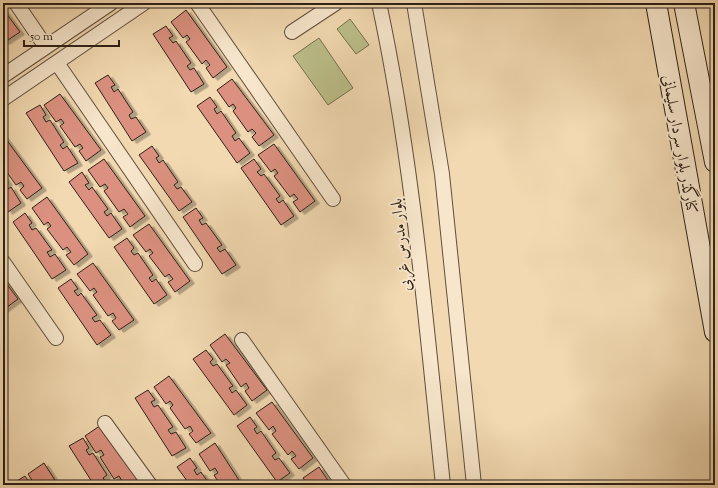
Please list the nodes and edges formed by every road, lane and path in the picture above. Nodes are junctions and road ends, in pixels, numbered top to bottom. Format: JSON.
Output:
{"nodes":[{"id":1,"x":16,"y":3,"type":"edge"},
{"id":2,"x":111,"y":3,"type":"edge"},
{"id":3,"x":144,"y":3,"type":"edge"},
{"id":4,"x":197,"y":3,"type":"edge"},
{"id":5,"x":336,"y":3,"type":"edge"},
{"id":6,"x":379,"y":3,"type":"edge"},
{"id":7,"x":414,"y":3,"type":"edge"},
{"id":8,"x":656,"y":3,"type":"edge"},
{"id":9,"x":684,"y":3,"type":"edge"},
{"id":10,"x":292,"y":32,"type":"dead end"},
{"id":11,"x":46,"y":47,"type":"junction"},
{"id":12,"x":57,"y":63,"type":"junction"},
{"id":13,"x":3,"y":76,"type":"edge"},
{"id":14,"x":3,"y":99,"type":"edge"},
{"id":15,"x":715,"y":162,"type":"edge"},
{"id":16,"x":333,"y":199,"type":"dead end"},
{"id":17,"x":3,"y":262,"type":"edge"},
{"id":18,"x":195,"y":264,"type":"dead end"},
{"id":19,"x":715,"y":332,"type":"edge"},
{"id":20,"x":56,"y":338,"type":"dead end"},
{"id":21,"x":242,"y":340,"type":"dead end"},
{"id":22,"x":105,"y":423,"type":"dead end"},
{"id":23,"x":150,"y":485,"type":"edge"},
{"id":24,"x":344,"y":485,"type":"edge"},
{"id":25,"x":443,"y":485,"type":"edge"},
{"id":26,"x":474,"y":485,"type":"edge"}],
"edges":[{"from":1,"to":11,"type":"street"},
{"from":2,"to":11,"type":"street"},
{"from":3,"to":12,"type":"street"},
{"from":4,"to":16,"type":"street"},
{"from":5,"to":10,"type":"street"},
{"from":6,"to":25,"type":"street","name":"بلوار مدرس غربی"},
{"from":7,"to":26,"type":"street"},
{"from":8,"to":19,"type":"street","name":"کنارگذر بلوار سردار سلیمانی"},
{"from":9,"to":15,"type":"street"},
{"from":11,"to":13,"type":"street"},
{"from":12,"to":14,"type":"street"},
{"from":12,"to":18,"type":"street"},
{"from":17,"to":20,"type":"street"},
{"from":21,"to":24,"type":"street"},
{"from":22,"to":23,"type":"street"}]}
